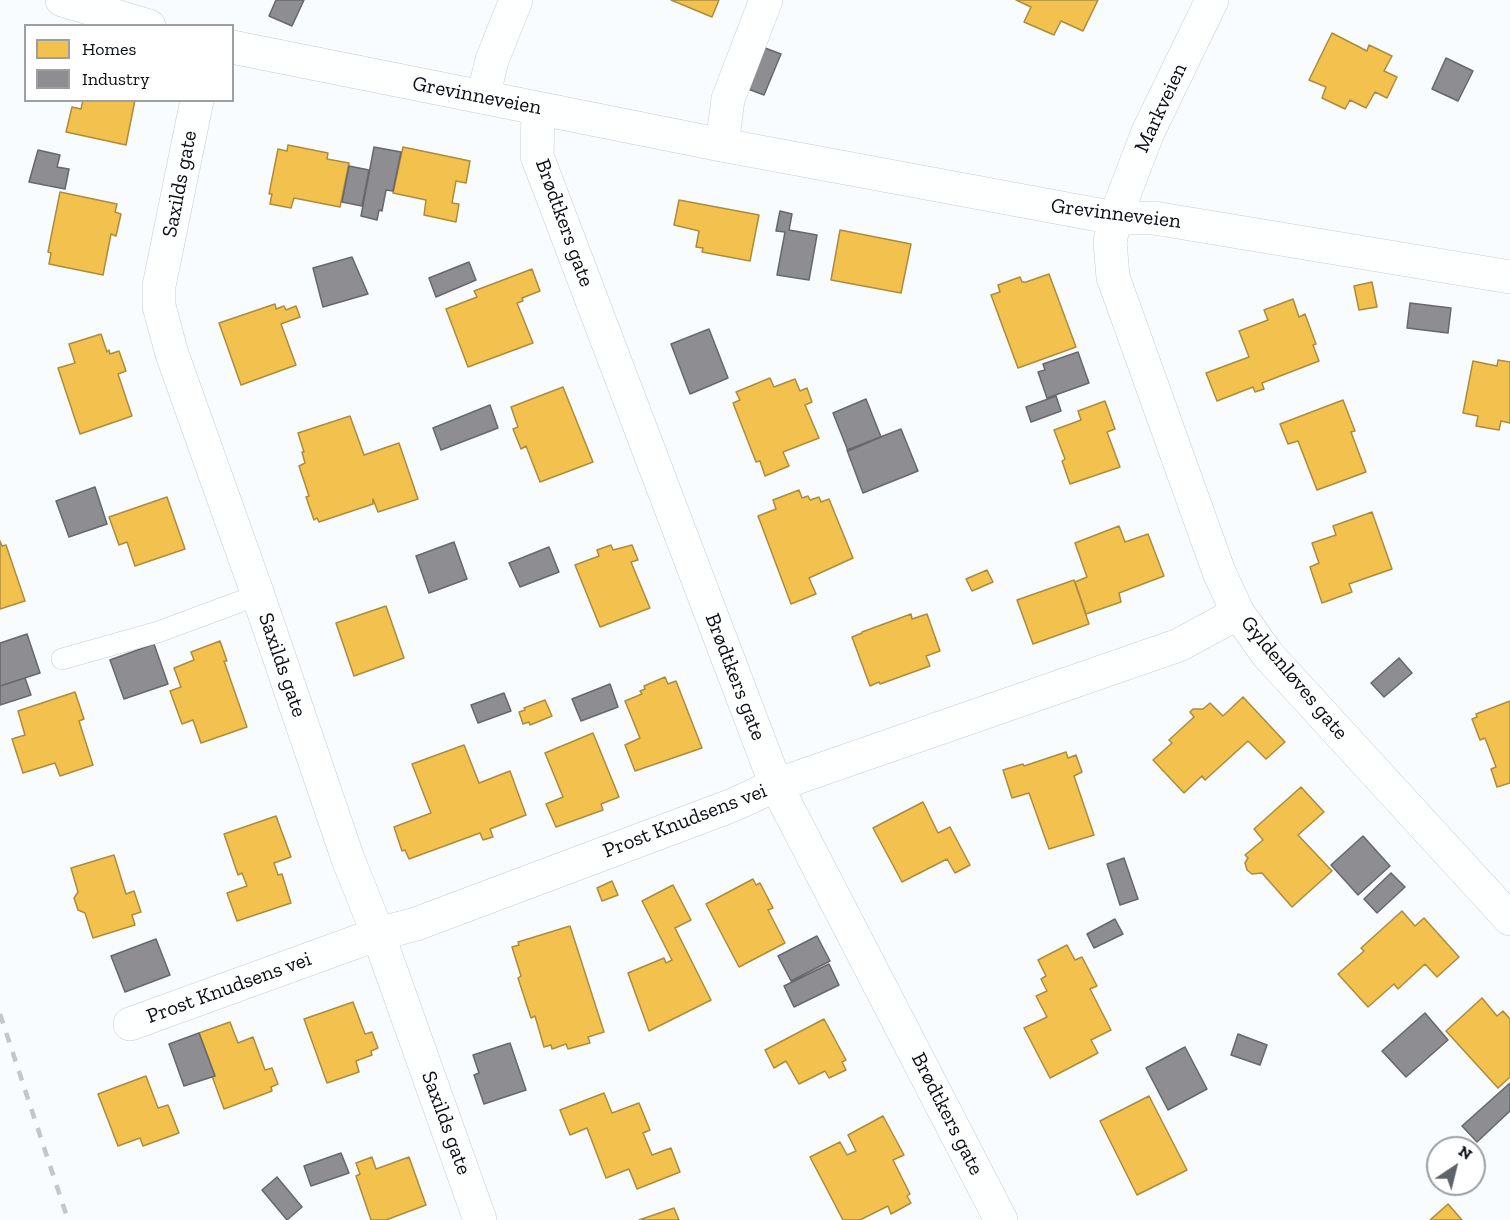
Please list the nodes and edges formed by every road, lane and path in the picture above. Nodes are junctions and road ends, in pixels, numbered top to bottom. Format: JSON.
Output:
{"nodes":[{"id":1,"x":62,"y":0,"type":"edge"},
{"id":2,"x":516,"y":0,"type":"edge"},
{"id":3,"x":766,"y":0,"type":"edge"},
{"id":4,"x":1212,"y":0,"type":"edge"},
{"id":5,"x":142,"y":24,"type":"edge"},
{"id":6,"x":234,"y":47,"type":"edge"},
{"id":7,"x":483,"y":97,"type":"junction"},
{"id":8,"x":197,"y":102,"type":"edge"},
{"id":9,"x":538,"y":109,"type":"junction"},
{"id":10,"x":722,"y":145,"type":"junction"},
{"id":11,"x":1115,"y":218,"type":"junction"},
{"id":12,"x":1510,"y":277,"type":"edge"},
{"id":13,"x":258,"y":595,"type":"junction"},
{"id":14,"x":1238,"y":613,"type":"junction"},
{"id":15,"x":62,"y":659,"type":"dead end"},
{"id":16,"x":776,"y":786,"type":"junction"},
{"id":17,"x":1510,"y":919,"type":"edge"},
{"id":18,"x":378,"y":934,"type":"junction"},
{"id":19,"x":130,"y":1024,"type":"dead end"},
{"id":20,"x":480,"y":1220,"type":"edge"},
{"id":21,"x":1001,"y":1220,"type":"edge"}],
"edges":[{"from":1,"to":5,"type":"street"},
{"from":2,"to":7,"type":"street"},
{"from":3,"to":10,"type":"street"},
{"from":4,"to":11,"type":"street","name":"Markveien"},
{"from":6,"to":7,"type":"street","name":"Grevinneveien"},
{"from":7,"to":9,"type":"street","name":"Grevinneveien"},
{"from":8,"to":13,"type":"street","name":"Saxilds gate"},
{"from":9,"to":10,"type":"street","name":"Grevinneveien"},
{"from":9,"to":16,"type":"street","name":"Brødtkers gate"},
{"from":10,"to":11,"type":"street","name":"Grevinneveien"},
{"from":11,"to":12,"type":"street","name":"Grevinneveien"},
{"from":11,"to":14,"type":"street","name":"Gyldenløves gate"},
{"from":13,"to":15,"type":"lane"},
{"from":13,"to":18,"type":"street","name":"Saxilds gate"},
{"from":14,"to":16,"type":"street","name":"Prost Knudsens vei"},
{"from":14,"to":17,"type":"street","name":"Gyldenløves gate"},
{"from":16,"to":18,"type":"street","name":"Prost Knudsens vei"},
{"from":16,"to":21,"type":"street","name":"Brødtkers gate"},
{"from":18,"to":19,"type":"street","name":"Prost Knudsens vei"},
{"from":18,"to":20,"type":"street","name":"Saxilds gate"}]}
